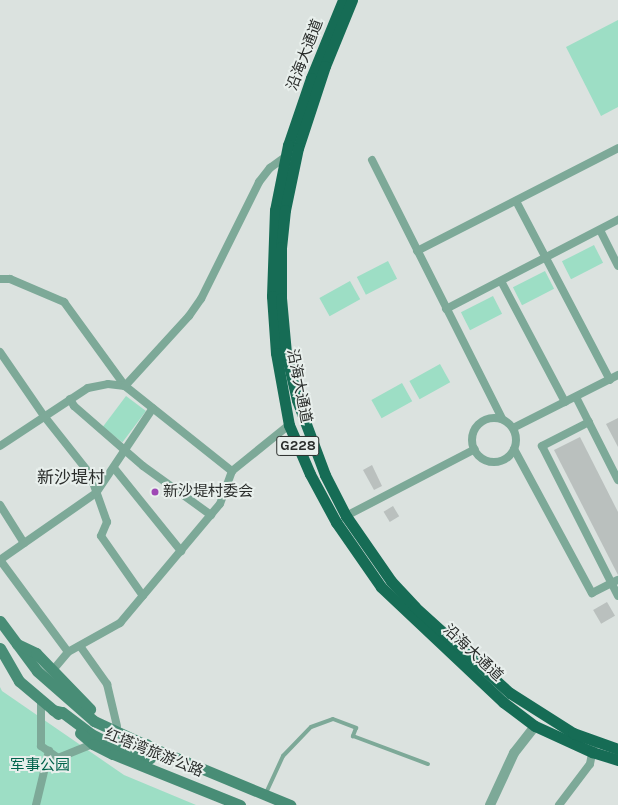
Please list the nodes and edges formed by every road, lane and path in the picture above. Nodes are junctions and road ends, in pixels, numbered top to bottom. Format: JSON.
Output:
{"nodes":[{"id":1,"x":343,"y":0,"type":"edge"},
{"id":2,"x":352,"y":0,"type":"edge"},
{"id":3,"x":618,"y":148,"type":"edge"},
{"id":4,"x":284,"y":158,"type":"junction"},
{"id":5,"x":372,"y":160,"type":"dead end"},
{"id":6,"x":516,"y":200,"type":"junction"},
{"id":7,"x":618,"y":220,"type":"edge"},
{"id":8,"x":600,"y":230,"type":"junction"},
{"id":9,"x":416,"y":251,"type":"junction"},
{"id":10,"x":546,"y":258,"type":"junction"},
{"id":11,"x":618,"y":266,"type":"edge"},
{"id":12,"x":0,"y":280,"type":"edge"},
{"id":13,"x":501,"y":281,"type":"junction"},
{"id":14,"x":446,"y":309,"type":"junction"},
{"id":15,"x":0,"y":352,"type":"edge"},
{"id":16,"x":618,"y":375,"type":"edge"},
{"id":17,"x":286,"y":378,"type":"junction"},
{"id":18,"x":610,"y":380,"type":"junction"},
{"id":19,"x":124,"y":386,"type":"junction"},
{"id":20,"x":576,"y":397,"type":"junction"},
{"id":21,"x":70,"y":399,"type":"junction"},
{"id":22,"x":565,"y":402,"type":"junction"},
{"id":23,"x":152,"y":408,"type":"junction"},
{"id":24,"x":44,"y":416,"type":"junction"},
{"id":25,"x":502,"y":419,"type":"junction"},
{"id":26,"x":589,"y":422,"type":"junction"},
{"id":27,"x":289,"y":425,"type":"junction"},
{"id":28,"x":513,"y":428,"type":"junction"},
{"id":29,"x":0,"y":446,"type":"edge"},
{"id":30,"x":475,"y":449,"type":"junction"},
{"id":31,"x":514,"y":449,"type":"junction"},
{"id":32,"x":124,"y":450,"type":"junction"},
{"id":33,"x":114,"y":468,"type":"junction"},
{"id":34,"x":232,"y":471,"type":"junction"},
{"id":35,"x":618,"y":480,"type":"edge"},
{"id":36,"x":96,"y":493,"type":"junction"},
{"id":37,"x":0,"y":505,"type":"edge"},
{"id":38,"x":211,"y":515,"type":"junction"},
{"id":39,"x":346,"y":516,"type":"junction"},
{"id":40,"x":336,"y":522,"type":"junction"},
{"id":41,"x":24,"y":543,"type":"junction"},
{"id":42,"x":181,"y":551,"type":"junction"},
{"id":43,"x":0,"y":560,"type":"edge"},
{"id":44,"x":615,"y":582,"type":"edge"},
{"id":45,"x":143,"y":596,"type":"junction"},
{"id":46,"x":618,"y":596,"type":"edge"},
{"id":47,"x":0,"y":621,"type":"edge"},
{"id":48,"x":14,"y":643,"type":"junction"},
{"id":49,"x":80,"y":646,"type":"junction"},
{"id":50,"x":0,"y":648,"type":"edge"},
{"id":51,"x":68,"y":652,"type":"junction"},
{"id":52,"x":53,"y":670,"type":"junction"},
{"id":53,"x":41,"y":701,"type":"junction"},
{"id":54,"x":53,"y":710,"type":"junction"},
{"id":55,"x":117,"y":726,"type":"junction"},
{"id":56,"x":535,"y":726,"type":"junction"},
{"id":57,"x":93,"y":744,"type":"junction"},
{"id":58,"x":150,"y":747,"type":"junction"},
{"id":59,"x":593,"y":747,"type":"junction"},
{"id":60,"x":618,"y":749,"type":"edge"},
{"id":61,"x":48,"y":751,"type":"junction"},
{"id":62,"x":618,"y":760,"type":"edge"},
{"id":63,"x":428,"y":764,"type":"dead end"},
{"id":64,"x":196,"y":785,"type":"junction"},
{"id":65,"x":263,"y":800,"type":"edge"},
{"id":66,"x":36,"y":805,"type":"edge"},
{"id":67,"x":240,"y":805,"type":"edge"},
{"id":68,"x":290,"y":805,"type":"edge"},
{"id":69,"x":490,"y":805,"type":"edge"},
{"id":70,"x":559,"y":805,"type":"edge"}],
"edges":[{"from":1,"to":4,"type":"highway","name":"沿海大通道","number":"G228"},
{"from":2,"to":17,"type":"highway","name":"沿海大通道","number":"G228"},
{"from":3,"to":6,"type":"street"},
{"from":4,"to":17,"type":"highway","name":"沿海大通道","number":"G228"},
{"from":4,"to":19,"type":"street"},
{"from":5,"to":9,"type":"street"},
{"from":6,"to":9,"type":"street"},
{"from":6,"to":10,"type":"street"},
{"from":7,"to":8,"type":"street"},
{"from":8,"to":10,"type":"street"},
{"from":8,"to":11,"type":"street"},
{"from":9,"to":14,"type":"street"},
{"from":10,"to":13,"type":"street"},
{"from":10,"to":18,"type":"street"},
{"from":12,"to":19,"type":"street"},
{"from":13,"to":14,"type":"street"},
{"from":13,"to":22,"type":"street"},
{"from":14,"to":25,"type":"street"},
{"from":15,"to":24,"type":"street"},
{"from":16,"to":18,"type":"street"},
{"from":17,"to":27,"type":"highway","name":"沿海大通道","number":"G228"},
{"from":17,"to":39,"type":"highway","name":"沿海大通道","number":"G228"},
{"from":18,"to":20,"type":"street"},
{"from":19,"to":21,"type":"street"},
{"from":19,"to":23,"type":"street"},
{"from":20,"to":22,"type":"street"},
{"from":20,"to":26,"type":"street"},
{"from":21,"to":24,"type":"street"},
{"from":21,"to":32,"type":"street"},
{"from":22,"to":28,"type":"street"},
{"from":23,"to":32,"type":"street"},
{"from":23,"to":34,"type":"street"},
{"from":24,"to":29,"type":"street"},
{"from":24,"to":36,"type":"street"},
{"from":25,"to":28,"type":"street"},
{"from":25,"to":30,"type":"street"},
{"from":26,"to":35,"type":"street"},
{"from":26,"to":44,"type":"street"},
{"from":27,"to":34,"type":"street"},
{"from":27,"to":40,"type":"highway","name":"沿海大通道","number":"G228"},
{"from":28,"to":31,"type":"street"},
{"from":30,"to":31,"type":"street"},
{"from":30,"to":39,"type":"street"},
{"from":31,"to":44,"type":"street"},
{"from":32,"to":33,"type":"street"},
{"from":32,"to":38,"type":"street"},
{"from":33,"to":36,"type":"street"},
{"from":33,"to":42,"type":"street"},
{"from":34,"to":38,"type":"street"},
{"from":36,"to":41,"type":"street"},
{"from":36,"to":45,"type":"street"},
{"from":37,"to":41,"type":"street"},
{"from":38,"to":42,"type":"street"},
{"from":39,"to":40,"type":"highway"},
{"from":39,"to":59,"type":"highway","name":"沿海大通道","number":"G228"},
{"from":40,"to":56,"type":"highway","name":"沿海大通道","number":"G228"},
{"from":41,"to":43,"type":"street"},
{"from":42,"to":45,"type":"street"},
{"from":43,"to":51,"type":"street"},
{"from":44,"to":46,"type":"street"},
{"from":45,"to":49,"type":"street"},
{"from":47,"to":48,"type":"main road"},
{"from":48,"to":52,"type":"main road"},
{"from":48,"to":58,"type":"main road"},
{"from":49,"to":51,"type":"street"},
{"from":49,"to":55,"type":"street"},
{"from":50,"to":53,"type":"main road","name":"红塔湾旅游公路"},
{"from":51,"to":52,"type":"street"},
{"from":52,"to":55,"type":"main road"},
{"from":53,"to":54,"type":"main road","name":"红塔湾旅游公路"},
{"from":53,"to":61,"type":"street"},
{"from":54,"to":57,"type":"main road","name":"红塔湾旅游公路"},
{"from":54,"to":58,"type":"main road"},
{"from":55,"to":58,"type":"main road"},
{"from":56,"to":59,"type":"highway","name":"沿海大通道","number":"G228"},
{"from":56,"to":69,"type":"street"},
{"from":57,"to":61,"type":"street"},
{"from":57,"to":64,"type":"main road","name":"红塔湾旅游公路"},
{"from":58,"to":65,"type":"main road"},
{"from":59,"to":60,"type":"highway","name":"沿海大通道","number":"G228"},
{"from":59,"to":62,"type":"highway","name":"沿海大通道","number":"G228"},
{"from":59,"to":70,"type":"street"},
{"from":61,"to":66,"type":"street"},
{"from":63,"to":65,"type":"lane"},
{"from":64,"to":65,"type":"main road"},
{"from":64,"to":67,"type":"main road","name":"红塔湾旅游公路"},
{"from":65,"to":68,"type":"main road"}]}
